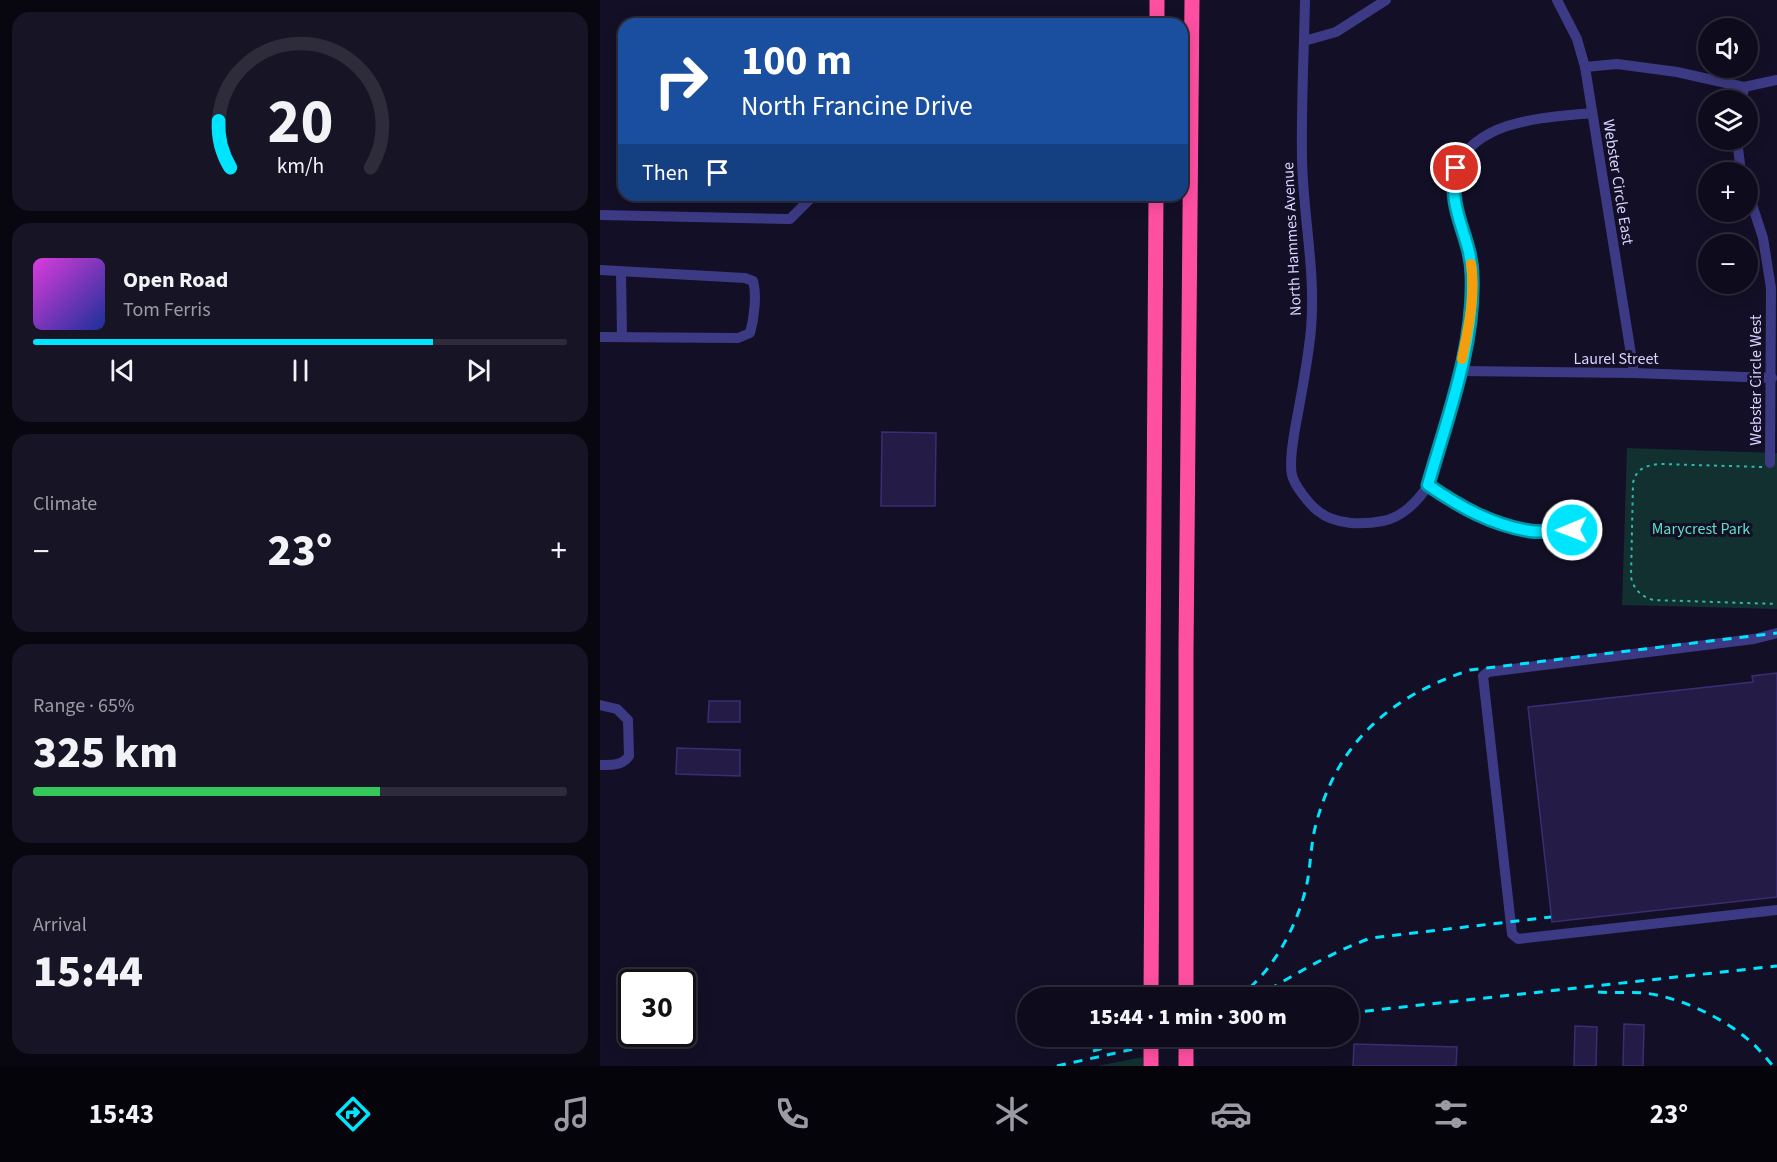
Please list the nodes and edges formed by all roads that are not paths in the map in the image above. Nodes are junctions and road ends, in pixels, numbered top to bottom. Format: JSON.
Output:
{"nodes":[{"id":1,"x":1157,"y":0,"type":"edge"},
{"id":2,"x":1192,"y":0,"type":"edge"},
{"id":3,"x":1305,"y":0,"type":"edge"},
{"id":4,"x":1386,"y":0,"type":"edge"},
{"id":5,"x":1557,"y":0,"type":"edge"},
{"id":6,"x":1157,"y":18,"type":"edge"},
{"id":7,"x":1304,"y":42,"type":"junction"},
{"id":8,"x":1585,"y":67,"type":"junction"},
{"id":9,"x":1777,"y":80,"type":"edge"},
{"id":10,"x":1744,"y":87,"type":"junction"},
{"id":11,"x":1744,"y":90,"type":"edge"},
{"id":12,"x":1592,"y":113,"type":"junction"},
{"id":13,"x":808,"y":201,"type":"edge"},
{"id":14,"x":1156,"y":201,"type":"edge"},
{"id":15,"x":600,"y":215,"type":"edge"},
{"id":16,"x":1758,"y":222,"type":"edge"},
{"id":17,"x":600,"y":270,"type":"edge"},
{"id":18,"x":621,"y":272,"type":"junction"},
{"id":19,"x":600,"y":337,"type":"edge"},
{"id":20,"x":622,"y":337,"type":"junction"},
{"id":21,"x":1460,"y":371,"type":"junction"},
{"id":22,"x":1634,"y":373,"type":"junction"},
{"id":23,"x":1772,"y":378,"type":"junction"},
{"id":24,"x":1770,"y":465,"type":"road end"},
{"id":25,"x":1428,"y":485,"type":"junction"},
{"id":26,"x":1593,"y":530,"type":"dead end"},
{"id":27,"x":1777,"y":633,"type":"edge"},
{"id":28,"x":600,"y":705,"type":"edge"},
{"id":29,"x":600,"y":765,"type":"edge"},
{"id":30,"x":1777,"y":910,"type":"edge"},
{"id":31,"x":1151,"y":987,"type":"edge"},
{"id":32,"x":1186,"y":987,"type":"edge"},
{"id":33,"x":1151,"y":1047,"type":"edge"},
{"id":34,"x":1186,"y":1047,"type":"edge"},
{"id":35,"x":1151,"y":1066,"type":"edge"},
{"id":36,"x":1186,"y":1066,"type":"edge"}],
"edges":[{"from":1,"to":6,"type":"highway"},
{"from":2,"to":32,"type":"highway"},
{"from":3,"to":7,"type":"street","name":"North Hammes Avenue"},
{"from":4,"to":7,"type":"street"},
{"from":5,"to":8,"type":"street","name":"Webster Circle East"},
{"from":7,"to":25,"type":"street","name":"North Hammes Avenue"},
{"from":8,"to":10,"type":"street"},
{"from":8,"to":12,"type":"street","name":"Webster Circle East"},
{"from":9,"to":10,"type":"street"},
{"from":10,"to":11,"type":"street"},
{"from":12,"to":21,"type":"street"},
{"from":12,"to":22,"type":"street","name":"Webster Circle East"},
{"from":13,"to":15,"type":"street"},
{"from":14,"to":31,"type":"highway"},
{"from":16,"to":23,"type":"street","name":"Webster Circle West"},
{"from":17,"to":18,"type":"street"},
{"from":18,"to":20,"type":"street"},
{"from":18,"to":20,"type":"street"},
{"from":19,"to":20,"type":"street"},
{"from":21,"to":22,"type":"street","name":"Laurel Street"},
{"from":21,"to":25,"type":"street"},
{"from":22,"to":23,"type":"street","name":"Laurel Street"},
{"from":23,"to":24,"type":"street","name":"Webster Circle West"},
{"from":25,"to":26,"type":"street"},
{"from":27,"to":30,"type":"street"},
{"from":28,"to":29,"type":"street"},
{"from":33,"to":35,"type":"highway","bridge":true},
{"from":34,"to":36,"type":"highway","bridge":true}]}
